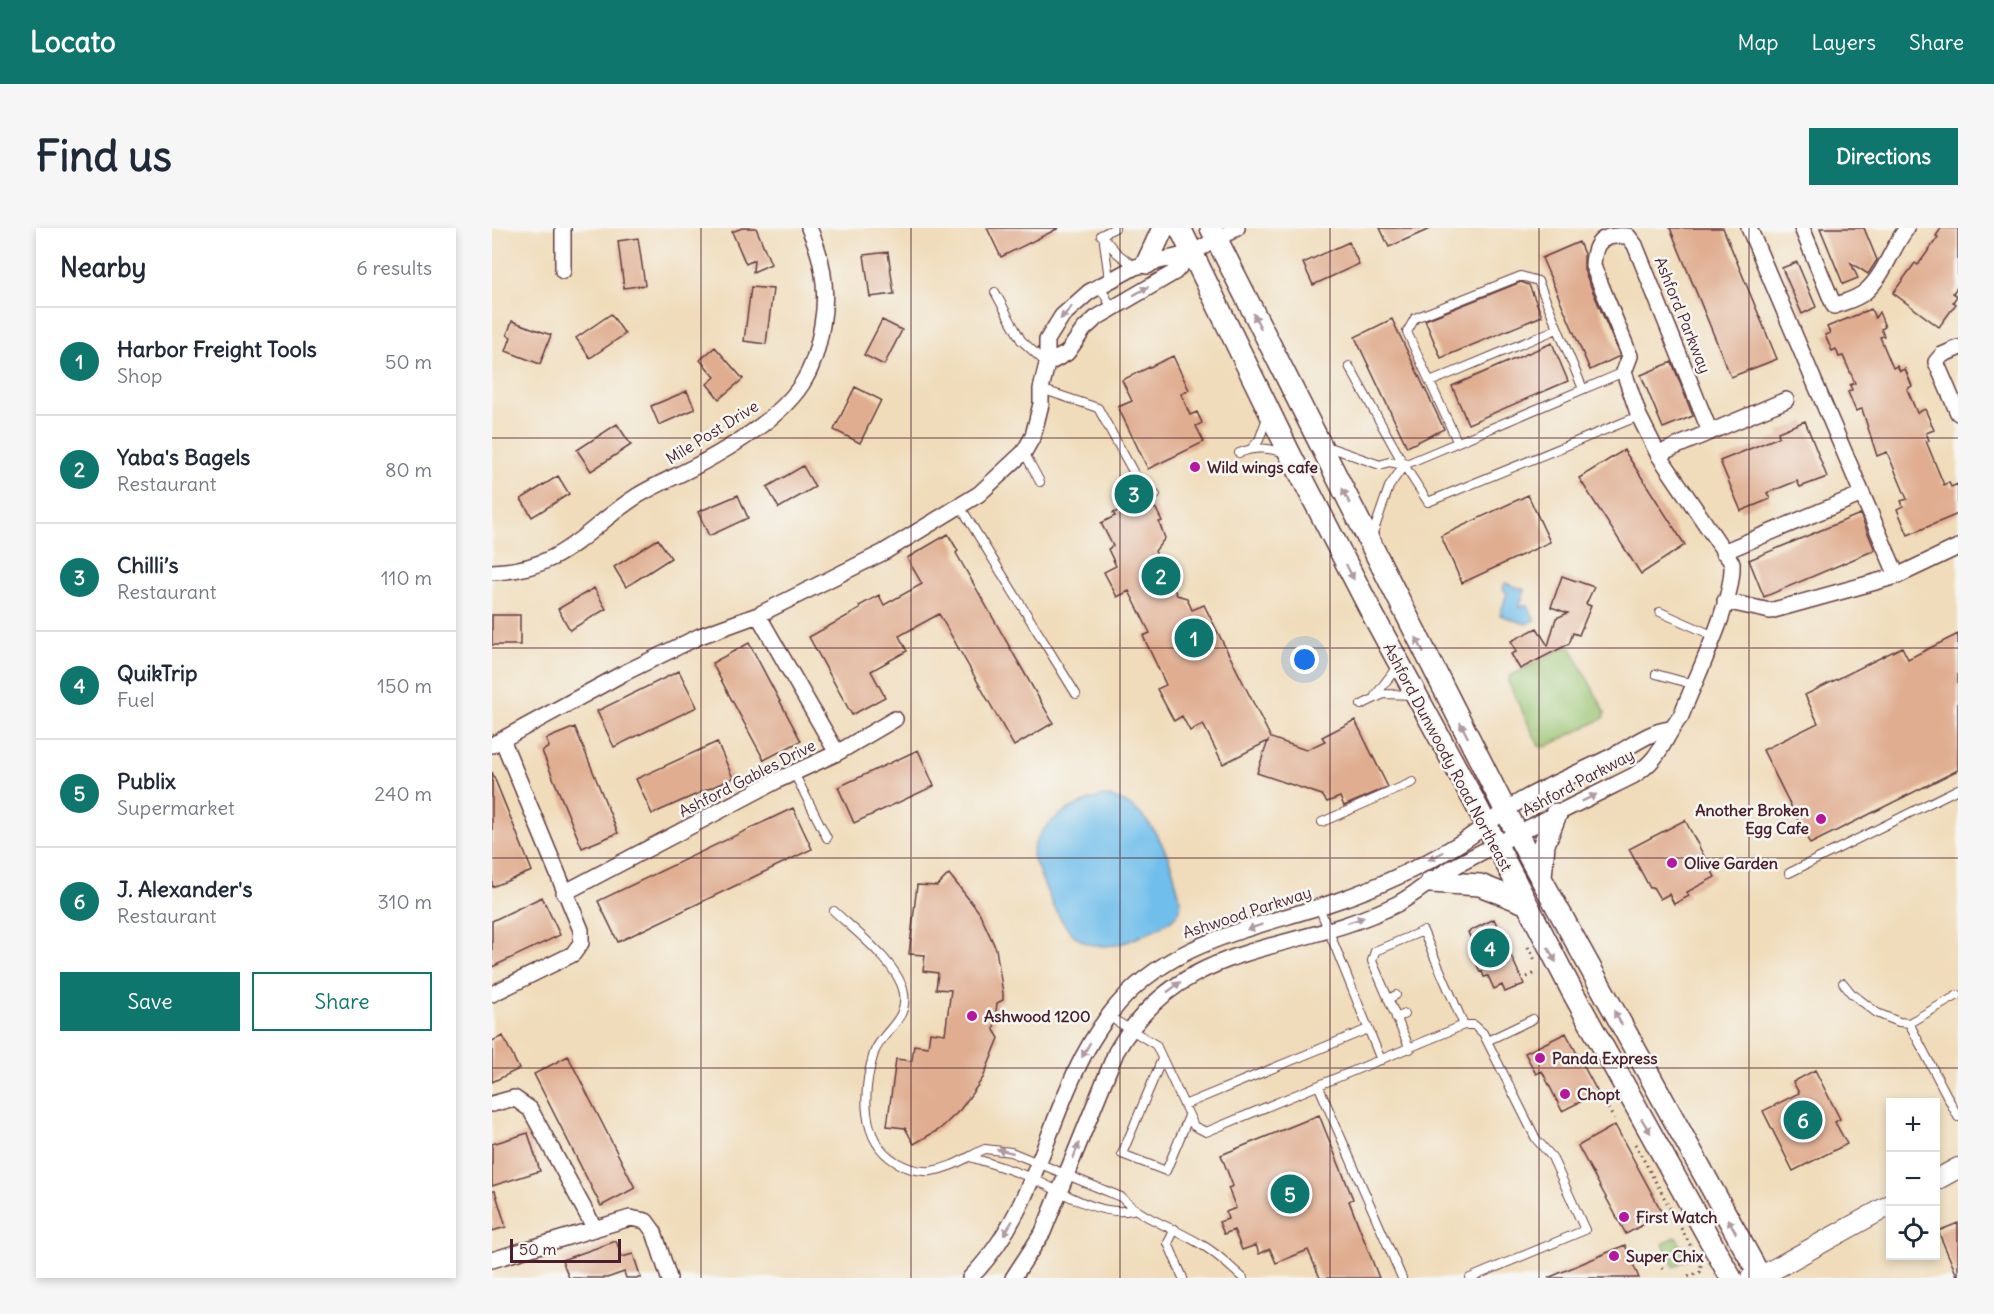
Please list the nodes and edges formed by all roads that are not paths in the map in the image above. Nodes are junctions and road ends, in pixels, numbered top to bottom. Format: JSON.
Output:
{"nodes":[{"id":1,"x":563,"y":228,"type":"edge"},
{"id":2,"x":808,"y":228,"type":"edge"},
{"id":3,"x":1115,"y":228,"type":"edge"},
{"id":4,"x":1163,"y":228,"type":"edge"},
{"id":5,"x":1180,"y":228,"type":"edge"},
{"id":6,"x":1237,"y":228,"type":"edge"},
{"id":7,"x":1749,"y":228,"type":"edge"},
{"id":8,"x":1802,"y":228,"type":"edge"},
{"id":9,"x":1906,"y":228,"type":"edge"},
{"id":10,"x":1214,"y":234,"type":"edge"},
{"id":11,"x":1101,"y":235,"type":"junction"},
{"id":12,"x":1192,"y":253,"type":"junction"},
{"id":13,"x":1141,"y":265,"type":"junction"},
{"id":14,"x":563,"y":271,"type":"dead end"},
{"id":15,"x":1104,"y":282,"type":"junction"},
{"id":16,"x":995,"y":292,"type":"dead end"},
{"id":17,"x":1112,"y":308,"type":"junction"},
{"id":18,"x":1557,"y":328,"type":"junction"},
{"id":19,"x":1958,"y":348,"type":"edge"},
{"id":20,"x":1047,"y":364,"type":"junction"},
{"id":21,"x":1349,"y":366,"type":"dead end"},
{"id":22,"x":1624,"y":372,"type":"junction"},
{"id":23,"x":1430,"y":382,"type":"junction"},
{"id":24,"x":1041,"y":389,"type":"junction"},
{"id":25,"x":1583,"y":389,"type":"junction"},
{"id":26,"x":1786,"y":400,"type":"dead end"},
{"id":27,"x":1269,"y":411,"type":"junction"},
{"id":28,"x":1958,"y":413,"type":"edge"},
{"id":29,"x":1639,"y":416,"type":"junction"},
{"id":30,"x":1710,"y":432,"type":"junction"},
{"id":31,"x":1457,"y":441,"type":"junction"},
{"id":32,"x":1319,"y":442,"type":"junction"},
{"id":33,"x":1252,"y":448,"type":"junction"},
{"id":34,"x":1024,"y":452,"type":"junction"},
{"id":35,"x":1239,"y":453,"type":"dead end"},
{"id":36,"x":1290,"y":454,"type":"junction"},
{"id":37,"x":1658,"y":454,"type":"junction"},
{"id":38,"x":1404,"y":465,"type":"junction"},
{"id":39,"x":1040,"y":482,"type":"dead end"},
{"id":40,"x":1862,"y":494,"type":"junction"},
{"id":41,"x":1156,"y":495,"type":"dead end"},
{"id":42,"x":960,"y":506,"type":"junction"},
{"id":43,"x":1958,"y":547,"type":"edge"},
{"id":44,"x":1372,"y":548,"type":"junction"},
{"id":45,"x":1723,"y":552,"type":"junction"},
{"id":46,"x":492,"y":572,"type":"edge"},
{"id":47,"x":1898,"y":576,"type":"junction"},
{"id":48,"x":1725,"y":601,"type":"junction"},
{"id":49,"x":1660,"y":612,"type":"dead end"},
{"id":50,"x":758,"y":615,"type":"junction"},
{"id":51,"x":1712,"y":635,"type":"junction"},
{"id":52,"x":1399,"y":663,"type":"junction"},
{"id":53,"x":1656,"y":674,"type":"dead end"},
{"id":54,"x":1692,"y":684,"type":"junction"},
{"id":55,"x":1076,"y":694,"type":"dead end"},
{"id":56,"x":1415,"y":695,"type":"junction"},
{"id":57,"x":1371,"y":700,"type":"junction"},
{"id":58,"x":1361,"y":705,"type":"dead end"},
{"id":59,"x":895,"y":720,"type":"dead end"},
{"id":60,"x":1670,"y":729,"type":"junction"},
{"id":61,"x":497,"y":742,"type":"edge"},
{"id":62,"x":837,"y":753,"type":"junction"},
{"id":63,"x":794,"y":773,"type":"junction"},
{"id":64,"x":1413,"y":782,"type":"dead end"},
{"id":65,"x":1958,"y":789,"type":"edge"},
{"id":66,"x":1506,"y":811,"type":"junction"},
{"id":67,"x":1556,"y":814,"type":"junction"},
{"id":68,"x":1322,"y":822,"type":"dead end"},
{"id":69,"x":1485,"y":825,"type":"junction"},
{"id":70,"x":1518,"y":834,"type":"junction"},
{"id":71,"x":827,"y":838,"type":"dead end"},
{"id":72,"x":1495,"y":845,"type":"junction"},
{"id":73,"x":1789,"y":873,"type":"dead end"},
{"id":74,"x":1541,"y":878,"type":"junction"},
{"id":75,"x":1431,"y":882,"type":"junction"},
{"id":76,"x":564,"y":893,"type":"junction"},
{"id":77,"x":1524,"y":903,"type":"junction"},
{"id":78,"x":1319,"y":907,"type":"junction"},
{"id":79,"x":834,"y":911,"type":"dead end"},
{"id":80,"x":1326,"y":929,"type":"junction"},
{"id":81,"x":1843,"y":982,"type":"dead end"},
{"id":82,"x":492,"y":994,"type":"edge"},
{"id":83,"x":1396,"y":995,"type":"dead end"},
{"id":84,"x":1958,"y":995,"type":"edge"},
{"id":85,"x":1388,"y":999,"type":"junction"},
{"id":86,"x":1405,"y":1014,"type":"dead end"},
{"id":87,"x":1108,"y":1016,"type":"junction"},
{"id":88,"x":1396,"y":1018,"type":"junction"},
{"id":89,"x":1533,"y":1019,"type":"dead end"},
{"id":90,"x":1909,"y":1023,"type":"junction"},
{"id":91,"x":1464,"y":1025,"type":"junction"},
{"id":92,"x":1130,"y":1029,"type":"junction"},
{"id":93,"x":1368,"y":1029,"type":"junction"},
{"id":94,"x":1487,"y":1041,"type":"junction"},
{"id":95,"x":1410,"y":1048,"type":"junction"},
{"id":96,"x":1162,"y":1059,"type":"junction"},
{"id":97,"x":1381,"y":1060,"type":"junction"},
{"id":98,"x":1319,"y":1087,"type":"junction"},
{"id":99,"x":492,"y":1104,"type":"edge"},
{"id":100,"x":1184,"y":1105,"type":"junction"},
{"id":101,"x":1189,"y":1116,"type":"junction"},
{"id":102,"x":1958,"y":1117,"type":"edge"},
{"id":103,"x":973,"y":1158,"type":"junction"},
{"id":104,"x":1039,"y":1162,"type":"junction"},
{"id":105,"x":1067,"y":1175,"type":"junction"},
{"id":106,"x":1032,"y":1178,"type":"junction"},
{"id":107,"x":1060,"y":1192,"type":"junction"},
{"id":108,"x":1888,"y":1206,"type":"edge"},
{"id":109,"x":1132,"y":1210,"type":"junction"},
{"id":110,"x":595,"y":1229,"type":"junction"},
{"id":111,"x":1175,"y":1229,"type":"junction"},
{"id":112,"x":492,"y":1260,"type":"edge"},
{"id":113,"x":973,"y":1276,"type":"edge"},
{"id":114,"x":669,"y":1278,"type":"edge"},
{"id":115,"x":1013,"y":1278,"type":"edge"},
{"id":116,"x":1183,"y":1278,"type":"edge"},
{"id":117,"x":1243,"y":1278,"type":"edge"},
{"id":118,"x":1402,"y":1278,"type":"edge"},
{"id":119,"x":1470,"y":1278,"type":"edge"},
{"id":120,"x":1731,"y":1278,"type":"edge"},
{"id":121,"x":1758,"y":1278,"type":"edge"}],
"edges":[{"from":1,"to":14,"type":"street"},
{"from":2,"to":46,"type":"street","name":"Mile Post Drive"},
{"from":3,"to":11,"type":"lane"},
{"from":4,"to":13,"type":"main road"},
{"from":5,"to":12,"type":"main road","name":"Ashford Dunwoody Road Northeast"},
{"from":6,"to":10,"type":"street"},
{"from":7,"to":40,"type":"street"},
{"from":8,"to":9,"type":"street"},
{"from":10,"to":12,"type":"street"},
{"from":32,"to":10,"type":"main road","name":"Ashford Dunwoody Road Northeast","one_way":true},
{"from":11,"to":13,"type":"lane"},
{"from":11,"to":15,"type":"lane"},
{"from":12,"to":13,"type":"street"},
{"from":17,"to":12,"type":"street","one_way":true},
{"from":12,"to":27,"type":"main road","name":"Ashford Dunwoody Road Northeast"},
{"from":13,"to":15,"type":"street"},
{"from":15,"to":17,"type":"lane"},
{"from":15,"to":20,"type":"street","one_way":true},
{"from":16,"to":20,"type":"lane"},
{"from":17,"to":20,"type":"street"},
{"from":18,"to":23,"type":"lane"},
{"from":18,"to":23,"type":"lane"},
{"from":18,"to":25,"type":"lane"},
{"from":19,"to":28,"type":"street"},
{"from":20,"to":24,"type":"street"},
{"from":21,"to":38,"type":"lane"},
{"from":22,"to":25,"type":"lane"},
{"from":22,"to":29,"type":"street","name":"Ashford Parkway"},
{"from":22,"to":30,"type":"street","name":"Ashford Parkway"},
{"from":23,"to":31,"type":"lane"},
{"from":24,"to":34,"type":"street"},
{"from":24,"to":41,"type":"lane"},
{"from":25,"to":31,"type":"lane"},
{"from":26,"to":30,"type":"street"},
{"from":27,"to":33,"type":"lane"},
{"from":27,"to":36,"type":"main road","name":"Ashford Dunwoody Road Northeast"},
{"from":29,"to":37,"type":"street","name":"Ashford Parkway"},
{"from":29,"to":38,"type":"lane"},
{"from":30,"to":37,"type":"street"},
{"from":31,"to":38,"type":"lane"},
{"from":32,"to":38,"type":"lane"},
{"from":44,"to":32,"type":"main road","name":"Ashford Dunwoody Road Northeast","one_way":true},
{"from":33,"to":35,"type":"lane"},
{"from":33,"to":36,"type":"lane"},
{"from":34,"to":39,"type":"lane"},
{"from":34,"to":42,"type":"street"},
{"from":36,"to":52,"type":"main road","name":"Ashford Dunwoody Road Northeast","one_way":true},
{"from":37,"to":45,"type":"street","name":"Ashford Parkway"},
{"from":38,"to":44,"type":"lane"},
{"from":40,"to":45,"type":"street"},
{"from":40,"to":47,"type":"street"},
{"from":42,"to":50,"type":"street"},
{"from":42,"to":55,"type":"lane"},
{"from":43,"to":47,"type":"street"},
{"from":66,"to":44,"type":"main road","name":"Ashford Dunwoody Road Northeast","one_way":true},
{"from":45,"to":48,"type":"street","name":"Ashford Parkway"},
{"from":47,"to":48,"type":"street"},
{"from":48,"to":51,"type":"street","name":"Ashford Parkway"},
{"from":49,"to":51,"type":"lane"},
{"from":50,"to":61,"type":"street"},
{"from":50,"to":62,"type":"street","name":"Ashford Gables Drive"},
{"from":51,"to":54,"type":"street","name":"Ashford Parkway"},
{"from":52,"to":56,"type":"main road","name":"Ashford Dunwoody Road Northeast"},
{"from":52,"to":57,"type":"lane"},
{"from":53,"to":54,"type":"lane"},
{"from":54,"to":60,"type":"street","name":"Ashford Parkway"},
{"from":56,"to":57,"type":"lane"},
{"from":56,"to":69,"type":"main road","name":"Ashford Dunwoody Road Northeast"},
{"from":57,"to":58,"type":"lane"},
{"from":59,"to":62,"type":"street"},
{"from":60,"to":66,"type":"street","name":"Ashford Parkway"},
{"from":67,"to":60,"type":"street","name":"Ashford Parkway","one_way":true},
{"from":61,"to":76,"type":"street"},
{"from":62,"to":63,"type":"street","name":"Ashford Gables Drive"},
{"from":63,"to":71,"type":"lane"},
{"from":63,"to":76,"type":"street","name":"Ashford Gables Drive"},
{"from":64,"to":68,"type":"lane"},
{"from":65,"to":73,"type":"lane"},
{"from":66,"to":69,"type":"street","name":"Ashford Parkway"},
{"from":66,"to":70,"type":"main road","name":"Ashford Dunwoody Road Northeast"},
{"from":67,"to":70,"type":"street","name":"Ashford Parkway"},
{"from":67,"to":74,"type":"main road"},
{"from":69,"to":72,"type":"main road","name":"Ashford Dunwoody Road Northeast"},
{"from":69,"to":78,"type":"street","name":"Ashwood Parkway","one_way":true},
{"from":70,"to":72,"type":"street"},
{"from":70,"to":74,"type":"main road","name":"Ashford Dunwoody Road Northeast"},
{"from":72,"to":75,"type":"street"},
{"from":72,"to":77,"type":"main road","name":"Ashford Dunwoody Road Northeast"},
{"from":121,"to":74,"type":"main road","name":"Ashford Dunwoody Road Northeast","one_way":true},
{"from":75,"to":77,"type":"main road"},
{"from":80,"to":75,"type":"street","one_way":true},
{"from":76,"to":82,"type":"street"},
{"from":77,"to":120,"type":"main road","name":"Ashford Dunwoody Road Northeast","one_way":true},
{"from":78,"to":80,"type":"lane"},
{"from":78,"to":87,"type":"street","name":"Ashwood Parkway","one_way":true},
{"from":79,"to":103,"type":"lane"},
{"from":92,"to":80,"type":"street","one_way":true},
{"from":80,"to":93,"type":"lane"},
{"from":81,"to":90,"type":"lane"},
{"from":83,"to":85,"type":"lane"},
{"from":84,"to":90,"type":"lane"},
{"from":85,"to":88,"type":"lane"},
{"from":85,"to":91,"type":"lane"},
{"from":86,"to":88,"type":"lane"},
{"from":87,"to":92,"type":"lane"},
{"from":87,"to":104,"type":"street","name":"Ashwood Parkway","one_way":true},
{"from":88,"to":95,"type":"lane"},
{"from":89,"to":94,"type":"lane"},
{"from":90,"to":102,"type":"lane"},
{"from":91,"to":94,"type":"lane"},
{"from":91,"to":95,"type":"lane"},
{"from":92,"to":96,"type":"lane"},
{"from":105,"to":92,"type":"street","one_way":true},
{"from":93,"to":97,"type":"lane"},
{"from":93,"to":100,"type":"lane"},
{"from":94,"to":119,"type":"lane"},
{"from":95,"to":97,"type":"lane"},
{"from":96,"to":100,"type":"lane"},
{"from":96,"to":101,"type":"lane"},
{"from":97,"to":98,"type":"lane"},
{"from":98,"to":101,"type":"lane"},
{"from":98,"to":118,"type":"lane"},
{"from":99,"to":110,"type":"street"},
{"from":100,"to":101,"type":"lane"},
{"from":104,"to":103,"type":"lane","one_way":true},
{"from":103,"to":106,"type":"lane"},
{"from":104,"to":105,"type":"lane"},
{"from":104,"to":106,"type":"street","name":"Ashwood Parkway"},
{"from":105,"to":107,"type":"street"},
{"from":105,"to":109,"type":"lane"},
{"from":106,"to":107,"type":"lane"},
{"from":106,"to":113,"type":"street","name":"Ashwood Parkway","one_way":true},
{"from":107,"to":109,"type":"lane"},
{"from":107,"to":115,"type":"street"},
{"from":108,"to":121,"type":"street"},
{"from":109,"to":111,"type":"lane"},
{"from":110,"to":112,"type":"street"},
{"from":110,"to":114,"type":"street"},
{"from":111,"to":116,"type":"lane"},
{"from":111,"to":117,"type":"lane"}]}
